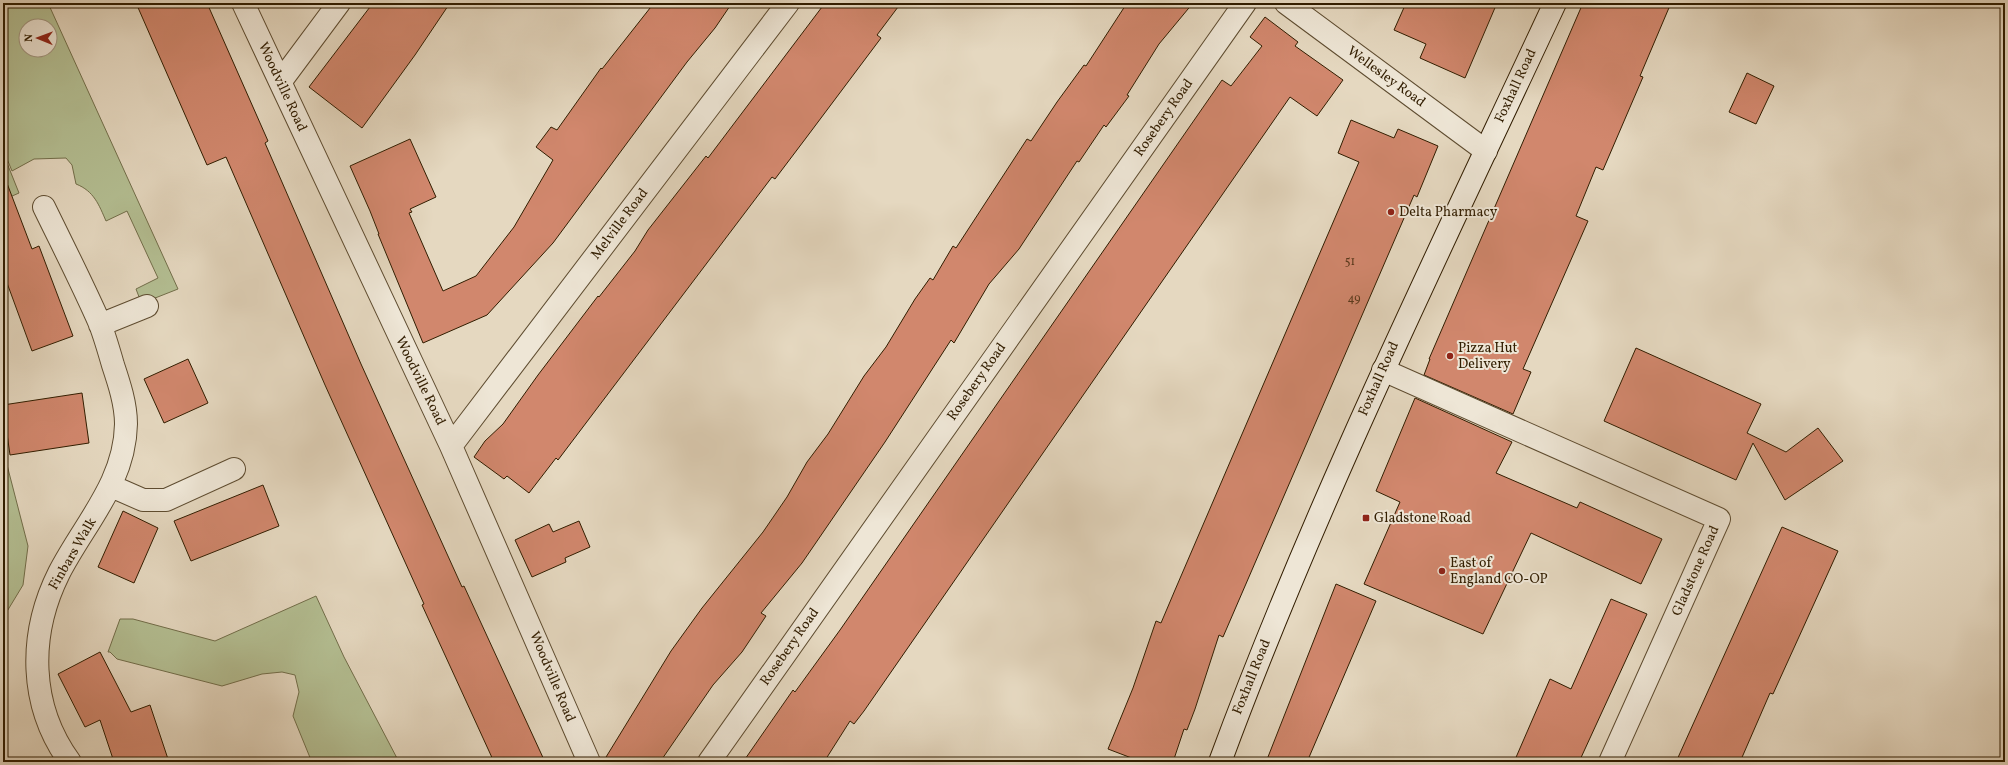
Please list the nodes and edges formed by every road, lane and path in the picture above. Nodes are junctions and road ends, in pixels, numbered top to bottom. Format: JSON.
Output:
{"nodes":[{"id":1,"x":243,"y":3,"type":"edge"},
{"id":2,"x":339,"y":3,"type":"edge"},
{"id":3,"x":788,"y":3,"type":"edge"},
{"id":4,"x":1245,"y":3,"type":"edge"},
{"id":5,"x":1286,"y":3,"type":"edge"},
{"id":6,"x":1555,"y":3,"type":"edge"},
{"id":7,"x":281,"y":81,"type":"junction"},
{"id":8,"x":1486,"y":151,"type":"junction"},
{"id":9,"x":44,"y":207,"type":"dead end"},
{"id":10,"x":147,"y":306,"type":"dead end"},
{"id":11,"x":100,"y":325,"type":"junction"},
{"id":12,"x":1383,"y":370,"type":"junction"},
{"id":13,"x":452,"y":446,"type":"junction"},
{"id":14,"x":234,"y":469,"type":"dead end"},
{"id":15,"x":111,"y":486,"type":"junction"},
{"id":16,"x":70,"y":762,"type":"edge"},
{"id":17,"x":589,"y":762,"type":"edge"},
{"id":18,"x":709,"y":762,"type":"edge"},
{"id":19,"x":1220,"y":762,"type":"edge"},
{"id":20,"x":1610,"y":762,"type":"edge"}],
"edges":[{"from":1,"to":7,"type":"street","name":"Woodville Road"},
{"from":2,"to":7,"type":"street"},
{"from":3,"to":13,"type":"street","name":"Melville Road"},
{"from":4,"to":18,"type":"street","name":"Rosebery Road"},
{"from":5,"to":8,"type":"street","name":"Wellesley Road"},
{"from":6,"to":8,"type":"street","name":"Foxhall Road"},
{"from":7,"to":13,"type":"street","name":"Woodville Road"},
{"from":8,"to":12,"type":"street","name":"Foxhall Road"},
{"from":9,"to":11,"type":"street","name":"Finbars Walk"},
{"from":10,"to":11,"type":"street"},
{"from":11,"to":15,"type":"street","name":"Finbars Walk"},
{"from":12,"to":19,"type":"street","name":"Foxhall Road"},
{"from":12,"to":20,"type":"street","name":"Gladstone Road"},
{"from":13,"to":17,"type":"street","name":"Woodville Road"},
{"from":14,"to":15,"type":"street"},
{"from":15,"to":16,"type":"street","name":"Finbars Walk"}]}
